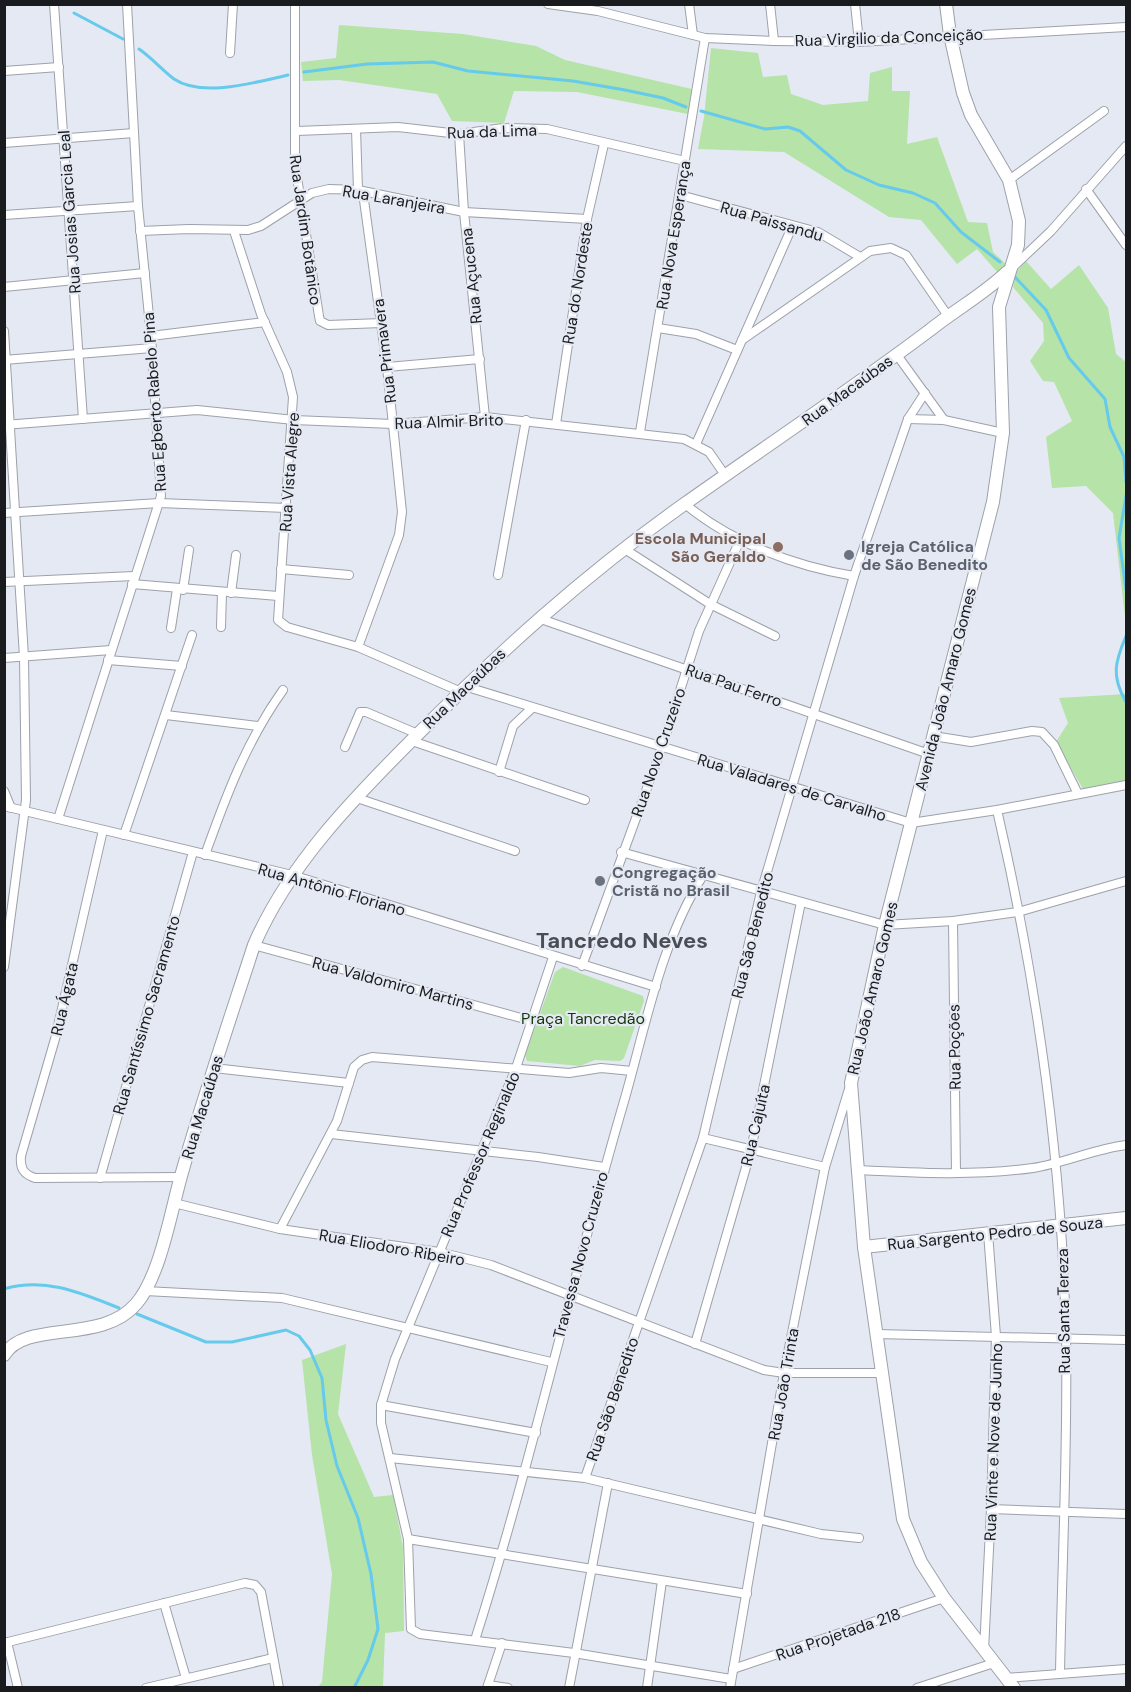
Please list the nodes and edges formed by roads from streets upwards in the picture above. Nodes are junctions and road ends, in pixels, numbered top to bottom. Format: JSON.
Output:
{"nodes":[{"id":1,"x":54,"y":4,"type":"edge"},
{"id":2,"x":127,"y":4,"type":"edge"},
{"id":3,"x":233,"y":4,"type":"edge"},
{"id":4,"x":295,"y":4,"type":"edge"},
{"id":5,"x":548,"y":4,"type":"edge"},
{"id":6,"x":689,"y":4,"type":"edge"},
{"id":7,"x":770,"y":4,"type":"edge"},
{"id":8,"x":855,"y":4,"type":"edge"},
{"id":9,"x":946,"y":4,"type":"edge"},
{"id":10,"x":598,"y":8,"type":"edge"},
{"id":11,"x":1126,"y":27,"type":"edge"},
{"id":12,"x":693,"y":35,"type":"junction"},
{"id":13,"x":950,"y":35,"type":"junction"},
{"id":14,"x":705,"y":38,"type":"junction"},
{"id":15,"x":774,"y":41,"type":"junction"},
{"id":16,"x":859,"y":42,"type":"junction"},
{"id":17,"x":230,"y":53,"type":"dead end"},
{"id":18,"x":59,"y":67,"type":"junction"},
{"id":19,"x":4,"y":71,"type":"edge"},
{"id":20,"x":1104,"y":111,"type":"dead end"},
{"id":21,"x":357,"y":129,"type":"junction"},
{"id":22,"x":297,"y":131,"type":"junction"},
{"id":23,"x":134,"y":133,"type":"junction"},
{"id":24,"x":459,"y":135,"type":"junction"},
{"id":25,"x":64,"y":138,"type":"junction"},
{"id":26,"x":4,"y":143,"type":"edge"},
{"id":27,"x":604,"y":144,"type":"junction"},
{"id":28,"x":1126,"y":146,"type":"edge"},
{"id":29,"x":685,"y":161,"type":"junction"},
{"id":30,"x":1009,"y":180,"type":"junction"},
{"id":31,"x":1086,"y":189,"type":"junction"},
{"id":32,"x":361,"y":191,"type":"junction"},
{"id":33,"x":680,"y":195,"type":"junction"},
{"id":34,"x":301,"y":200,"type":"junction"},
{"id":35,"x":138,"y":206,"type":"junction"},
{"id":36,"x":69,"y":210,"type":"junction"},
{"id":37,"x":464,"y":212,"type":"junction"},
{"id":38,"x":4,"y":215,"type":"edge"},
{"id":39,"x":587,"y":219,"type":"junction"},
{"id":40,"x":792,"y":227,"type":"junction"},
{"id":41,"x":140,"y":231,"type":"junction"},
{"id":42,"x":234,"y":231,"type":"junction"},
{"id":43,"x":1126,"y":245,"type":"edge"},
{"id":44,"x":860,"y":257,"type":"junction"},
{"id":45,"x":1010,"y":269,"type":"junction"},
{"id":46,"x":145,"y":273,"type":"junction"},
{"id":47,"x":75,"y":280,"type":"junction"},
{"id":48,"x":4,"y":287,"type":"edge"},
{"id":49,"x":970,"y":301,"type":"junction"},
{"id":50,"x":948,"y":316,"type":"junction"},
{"id":51,"x":999,"y":316,"type":"junction"},
{"id":52,"x":265,"y":322,"type":"junction"},
{"id":53,"x":382,"y":323,"type":"junction"},
{"id":54,"x":658,"y":328,"type":"junction"},
{"id":55,"x":4,"y":331,"type":"edge"},
{"id":56,"x":151,"y":336,"type":"junction"},
{"id":57,"x":742,"y":340,"type":"junction"},
{"id":58,"x":152,"y":348,"type":"junction"},
{"id":59,"x":737,"y":350,"type":"junction"},
{"id":60,"x":79,"y":354,"type":"junction"},
{"id":61,"x":897,"y":355,"type":"junction"},
{"id":62,"x":480,"y":359,"type":"junction"},
{"id":63,"x":5,"y":360,"type":"edge"},
{"id":64,"x":387,"y":367,"type":"junction"},
{"id":65,"x":925,"y":393,"type":"junction"},
{"id":66,"x":156,"y":412,"type":"junction"},
{"id":67,"x":485,"y":417,"type":"junction"},
{"id":68,"x":83,"y":419,"type":"junction"},
{"id":69,"x":908,"y":419,"type":"junction"},
{"id":70,"x":294,"y":420,"type":"junction"},
{"id":71,"x":526,"y":420,"type":"junction"},
{"id":72,"x":944,"y":420,"type":"junction"},
{"id":73,"x":393,"y":424,"type":"junction"},
{"id":74,"x":556,"y":424,"type":"junction"},
{"id":75,"x":7,"y":425,"type":"edge"},
{"id":76,"x":640,"y":432,"type":"junction"},
{"id":77,"x":1003,"y":433,"type":"junction"},
{"id":78,"x":696,"y":444,"type":"junction"},
{"id":79,"x":725,"y":476,"type":"junction"},
{"id":80,"x":159,"y":503,"type":"junction"},
{"id":81,"x":685,"y":504,"type":"junction"},
{"id":82,"x":287,"y":508,"type":"junction"},
{"id":83,"x":14,"y":512,"type":"junction"},
{"id":84,"x":4,"y":513,"type":"edge"},
{"id":85,"x":740,"y":540,"type":"junction"},
{"id":86,"x":622,"y":549,"type":"junction"},
{"id":87,"x":189,"y":550,"type":"dead end"},
{"id":88,"x":236,"y":555,"type":"dead end"},
{"id":89,"x":281,"y":569,"type":"junction"},
{"id":90,"x":498,"y":574,"type":"dead end"},
{"id":91,"x":349,"y":575,"type":"dead end"},
{"id":92,"x":854,"y":576,"type":"junction"},
{"id":93,"x":133,"y":580,"type":"junction"},
{"id":94,"x":4,"y":582,"type":"edge"},
{"id":95,"x":18,"y":582,"type":"junction"},
{"id":96,"x":180,"y":589,"type":"junction"},
{"id":97,"x":226,"y":593,"type":"junction"},
{"id":98,"x":278,"y":596,"type":"junction"},
{"id":99,"x":710,"y":604,"type":"junction"},
{"id":100,"x":277,"y":616,"type":"joint"},
{"id":101,"x":538,"y":618,"type":"junction"},
{"id":102,"x":221,"y":627,"type":"dead end"},
{"id":103,"x":171,"y":628,"type":"dead end"},
{"id":104,"x":192,"y":635,"type":"dead end"},
{"id":105,"x":774,"y":636,"type":"dead end"},
{"id":106,"x":358,"y":647,"type":"junction"},
{"id":107,"x":111,"y":650,"type":"junction"},
{"id":108,"x":24,"y":657,"type":"junction"},
{"id":109,"x":4,"y":658,"type":"edge"},
{"id":110,"x":108,"y":660,"type":"junction"},
{"id":111,"x":182,"y":666,"type":"junction"},
{"id":112,"x":686,"y":669,"type":"junction"},
{"id":113,"x":462,"y":689,"type":"junction"},
{"id":114,"x":283,"y":690,"type":"dead end"},
{"id":115,"x":532,"y":708,"type":"junction"},
{"id":116,"x":814,"y":714,"type":"junction"},
{"id":117,"x":166,"y":715,"type":"junction"},
{"id":118,"x":258,"y":726,"type":"junction"},
{"id":119,"x":933,"y":736,"type":"junction"},
{"id":120,"x":415,"y":737,"type":"junction"},
{"id":121,"x":345,"y":747,"type":"dead end"},
{"id":122,"x":662,"y":747,"type":"junction"},
{"id":123,"x":929,"y":754,"type":"junction"},
{"id":124,"x":499,"y":772,"type":"junction"},
{"id":125,"x":1126,"y":785,"type":"edge"},
{"id":126,"x":793,"y":787,"type":"junction"},
{"id":127,"x":4,"y":791,"type":"edge"},
{"id":128,"x":1078,"y":794,"type":"junction"},
{"id":129,"x":357,"y":798,"type":"junction"},
{"id":130,"x":585,"y":800,"type":"dead end"},
{"id":131,"x":8,"y":807,"type":"edge"},
{"id":132,"x":998,"y":810,"type":"junction"},
{"id":133,"x":25,"y":812,"type":"junction"},
{"id":134,"x":58,"y":819,"type":"junction"},
{"id":135,"x":911,"y":823,"type":"junction"},
{"id":136,"x":103,"y":830,"type":"junction"},
{"id":137,"x":124,"y":835,"type":"junction"},
{"id":138,"x":515,"y":851,"type":"dead end"},
{"id":139,"x":193,"y":852,"type":"junction"},
{"id":140,"x":621,"y":852,"type":"junction"},
{"id":141,"x":205,"y":855,"type":"junction"},
{"id":142,"x":292,"y":875,"type":"junction"},
{"id":143,"x":702,"y":876,"type":"junction"},
{"id":144,"x":1126,"y":881,"type":"edge"},
{"id":145,"x":761,"y":892,"type":"junction"},
{"id":146,"x":801,"y":902,"type":"junction"},
{"id":147,"x":1018,"y":912,"type":"junction"},
{"id":148,"x":952,"y":921,"type":"junction"},
{"id":149,"x":885,"y":925,"type":"junction"},
{"id":150,"x":254,"y":945,"type":"junction"},
{"id":151,"x":553,"y":957,"type":"junction"},
{"id":152,"x":582,"y":966,"type":"junction"},
{"id":153,"x":4,"y":967,"type":"edge"},
{"id":154,"x":656,"y":987,"type":"junction"},
{"id":155,"x":532,"y":1021,"type":"junction"},
{"id":156,"x":214,"y":1068,"type":"junction"},
{"id":157,"x":516,"y":1068,"type":"junction"},
{"id":158,"x":632,"y":1071,"type":"junction"},
{"id":159,"x":349,"y":1083,"type":"junction"},
{"id":160,"x":851,"y":1083,"type":"junction"},
{"id":161,"x":330,"y":1134,"type":"junction"},
{"id":162,"x":703,"y":1138,"type":"junction"},
{"id":163,"x":1126,"y":1145,"type":"edge"},
{"id":164,"x":751,"y":1150,"type":"junction"},
{"id":165,"x":481,"y":1152,"type":"junction"},
{"id":166,"x":1057,"y":1164,"type":"junction"},
{"id":167,"x":604,"y":1167,"type":"junction"},
{"id":168,"x":825,"y":1167,"type":"junction"},
{"id":169,"x":858,"y":1170,"type":"junction"},
{"id":170,"x":956,"y":1173,"type":"junction"},
{"id":171,"x":181,"y":1177,"type":"junction"},
{"id":172,"x":100,"y":1178,"type":"junction"},
{"id":173,"x":174,"y":1203,"type":"junction"},
{"id":174,"x":1126,"y":1218,"type":"edge"},
{"id":175,"x":1061,"y":1226,"type":"junction"},
{"id":176,"x":280,"y":1229,"type":"junction"},
{"id":177,"x":988,"y":1233,"type":"junction"},
{"id":178,"x":864,"y":1247,"type":"junction"},
{"id":179,"x":439,"y":1252,"type":"junction"},
{"id":180,"x":145,"y":1291,"type":"junction"},
{"id":181,"x":569,"y":1294,"type":"junction"},
{"id":182,"x":639,"y":1321,"type":"junction"},
{"id":183,"x":409,"y":1330,"type":"junction"},
{"id":184,"x":876,"y":1334,"type":"junction"},
{"id":185,"x":996,"y":1336,"type":"junction"},
{"id":186,"x":1066,"y":1338,"type":"junction"},
{"id":187,"x":1126,"y":1340,"type":"edge"},
{"id":188,"x":694,"y":1344,"type":"junction"},
{"id":189,"x":4,"y":1355,"type":"edge"},
{"id":190,"x":551,"y":1362,"type":"junction"},
{"id":191,"x":784,"y":1373,"type":"junction"},
{"id":192,"x":881,"y":1373,"type":"junction"},
{"id":193,"x":381,"y":1405,"type":"junction"},
{"id":194,"x":536,"y":1432,"type":"junction"},
{"id":195,"x":390,"y":1458,"type":"junction"},
{"id":196,"x":523,"y":1471,"type":"junction"},
{"id":197,"x":585,"y":1479,"type":"junction"},
{"id":198,"x":608,"y":1483,"type":"junction"},
{"id":199,"x":992,"y":1509,"type":"junction"},
{"id":200,"x":1063,"y":1513,"type":"junction"},
{"id":201,"x":1126,"y":1514,"type":"edge"},
{"id":202,"x":759,"y":1520,"type":"junction"},
{"id":203,"x":859,"y":1538,"type":"dead end"},
{"id":204,"x":408,"y":1539,"type":"junction"},
{"id":205,"x":503,"y":1552,"type":"junction"},
{"id":206,"x":590,"y":1569,"type":"junction"},
{"id":207,"x":662,"y":1581,"type":"junction"},
{"id":208,"x":747,"y":1594,"type":"junction"},
{"id":209,"x":944,"y":1598,"type":"junction"},
{"id":210,"x":165,"y":1603,"type":"junction"},
{"id":211,"x":475,"y":1640,"type":"junction"},
{"id":212,"x":6,"y":1642,"type":"edge"},
{"id":213,"x":502,"y":1643,"type":"junction"},
{"id":214,"x":984,"y":1651,"type":"junction"},
{"id":215,"x":574,"y":1653,"type":"junction"},
{"id":216,"x":273,"y":1658,"type":"junction"},
{"id":217,"x":994,"y":1663,"type":"junction"},
{"id":218,"x":651,"y":1666,"type":"junction"},
{"id":219,"x":733,"y":1669,"type":"junction"},
{"id":220,"x":1126,"y":1669,"type":"edge"},
{"id":221,"x":1060,"y":1673,"type":"junction"},
{"id":222,"x":186,"y":1678,"type":"junction"},
{"id":223,"x":731,"y":1683,"type":"edge"},
{"id":224,"x":1010,"y":1683,"type":"edge"},
{"id":225,"x":487,"y":1686,"type":"edge"},
{"id":226,"x":18,"y":1688,"type":"edge"},
{"id":227,"x":146,"y":1688,"type":"edge"},
{"id":228,"x":279,"y":1688,"type":"edge"},
{"id":229,"x":508,"y":1688,"type":"edge"},
{"id":230,"x":569,"y":1688,"type":"edge"},
{"id":231,"x":647,"y":1688,"type":"edge"},
{"id":232,"x":916,"y":1688,"type":"edge"}],
"edges":[{"from":1,"to":18,"type":"street","name":"Rua Josias Garcia Leal"},
{"from":2,"to":23,"type":"street","name":"Rua Egberto Rabelo Pina"},
{"from":3,"to":17,"type":"street"},
{"from":4,"to":22,"type":"street","name":"Rua Jardim Botânico"},
{"from":5,"to":10,"type":"street","name":"Rua Virgilio da Conceição"},
{"from":6,"to":12,"type":"street"},
{"from":7,"to":15,"type":"street"},
{"from":8,"to":16,"type":"street"},
{"from":9,"to":13,"type":"street"},
{"from":10,"to":12,"type":"street","name":"Rua Virgilio da Conceição"},
{"from":11,"to":13,"type":"street","name":"Rua Virgilio da Conceição"},
{"from":12,"to":14,"type":"street","name":"Rua Virgilio da Conceição"},
{"from":13,"to":16,"type":"street","name":"Rua Virgilio da Conceição"},
{"from":13,"to":30,"type":"street","name":"Avenida João Amaro Gomes"},
{"from":14,"to":15,"type":"street","name":"Rua Virgilio da Conceição"},
{"from":14,"to":29,"type":"street","name":"Rua Nova Esperança"},
{"from":15,"to":16,"type":"street","name":"Rua Virgilio da Conceição"},
{"from":18,"to":19,"type":"street"},
{"from":18,"to":25,"type":"street","name":"Rua Josias Garcia Leal"},
{"from":20,"to":30,"type":"street"},
{"from":21,"to":22,"type":"street","name":"Rua da Lima"},
{"from":21,"to":24,"type":"street","name":"Rua da Lima"},
{"from":21,"to":32,"type":"street","name":"Rua Primavera"},
{"from":22,"to":34,"type":"street","name":"Rua Jardim Botânico"},
{"from":23,"to":25,"type":"street"},
{"from":23,"to":35,"type":"street","name":"Rua Egberto Rabelo Pina"},
{"from":24,"to":27,"type":"street","name":"Rua da Lima"},
{"from":24,"to":37,"type":"street","name":"Rua Açucena"},
{"from":25,"to":26,"type":"street"},
{"from":25,"to":36,"type":"street","name":"Rua Josias Garcia Leal"},
{"from":27,"to":29,"type":"street","name":"Rua da Lima"},
{"from":27,"to":39,"type":"street","name":"Rua do Nordeste"},
{"from":28,"to":31,"type":"street","name":"Rua Macaúbas"},
{"from":29,"to":33,"type":"street","name":"Rua Nova Esperança"},
{"from":30,"to":45,"type":"street","name":"Avenida João Amaro Gomes"},
{"from":31,"to":43,"type":"street"},
{"from":31,"to":45,"type":"street","name":"Rua Macaúbas"},
{"from":32,"to":34,"type":"street","name":"Rua Laranjeira"},
{"from":32,"to":37,"type":"street","name":"Rua Laranjeira"},
{"from":32,"to":53,"type":"street","name":"Rua Primavera"},
{"from":33,"to":40,"type":"street","name":"Rua Paissandu"},
{"from":33,"to":54,"type":"street","name":"Rua Nova Esperança"},
{"from":34,"to":42,"type":"street","name":"Rua Laranjeira"},
{"from":34,"to":53,"type":"street","name":"Rua Jardim Botânico"},
{"from":35,"to":36,"type":"street"},
{"from":35,"to":41,"type":"street","name":"Rua Egberto Rabelo Pina"},
{"from":36,"to":38,"type":"street"},
{"from":36,"to":47,"type":"street","name":"Rua Josias Garcia Leal"},
{"from":37,"to":39,"type":"street","name":"Rua Laranjeira"},
{"from":37,"to":62,"type":"street","name":"Rua Açucena"},
{"from":39,"to":74,"type":"street","name":"Rua do Nordeste"},
{"from":40,"to":44,"type":"street","name":"Rua Paissandu"},
{"from":40,"to":57,"type":"street"},
{"from":41,"to":42,"type":"street","name":"Rua Laranjeira"},
{"from":41,"to":46,"type":"street","name":"Rua Egberto Rabelo Pina"},
{"from":42,"to":52,"type":"street","name":"Rua Vista Alegre"},
{"from":44,"to":50,"type":"street"},
{"from":44,"to":57,"type":"street"},
{"from":45,"to":49,"type":"street","name":"Rua Macaúbas"},
{"from":45,"to":51,"type":"street","name":"Avenida João Amaro Gomes"},
{"from":46,"to":47,"type":"street"},
{"from":46,"to":56,"type":"street","name":"Rua Egberto Rabelo Pina"},
{"from":47,"to":48,"type":"street"},
{"from":47,"to":60,"type":"street","name":"Rua Josias Garcia Leal"},
{"from":49,"to":50,"type":"street","name":"Rua Macaúbas"},
{"from":49,"to":51,"type":"street"},
{"from":50,"to":61,"type":"street","name":"Rua Macaúbas"},
{"from":51,"to":77,"type":"street","name":"Avenida João Amaro Gomes"},
{"from":52,"to":56,"type":"street"},
{"from":52,"to":70,"type":"street","name":"Rua Vista Alegre"},
{"from":53,"to":64,"type":"street","name":"Rua Primavera"},
{"from":54,"to":59,"type":"street"},
{"from":54,"to":76,"type":"street","name":"Rua Nova Esperança"},
{"from":55,"to":63,"type":"street"},
{"from":56,"to":58,"type":"street","name":"Rua Egberto Rabelo Pina"},
{"from":57,"to":59,"type":"street"},
{"from":58,"to":60,"type":"street"},
{"from":58,"to":66,"type":"street","name":"Rua Egberto Rabelo Pina"},
{"from":59,"to":78,"type":"street"},
{"from":60,"to":63,"type":"street"},
{"from":60,"to":68,"type":"street","name":"Rua Josias Garcia Leal"},
{"from":61,"to":65,"type":"street"},
{"from":61,"to":79,"type":"street","name":"Rua Macaúbas"},
{"from":62,"to":64,"type":"street"},
{"from":62,"to":67,"type":"street","name":"Rua Açucena"},
{"from":63,"to":75,"type":"street"},
{"from":64,"to":73,"type":"street","name":"Rua Primavera"},
{"from":65,"to":69,"type":"street","name":"Rua São Benedito"},
{"from":65,"to":72,"type":"street"},
{"from":66,"to":68,"type":"street","name":"Rua Almir Brito"},
{"from":66,"to":70,"type":"street","name":"Rua Almir Brito"},
{"from":66,"to":80,"type":"street","name":"Rua Egberto Rabelo Pina"},
{"from":67,"to":71,"type":"street","name":"Rua Almir Brito"},
{"from":67,"to":73,"type":"street","name":"Rua Almir Brito"},
{"from":68,"to":75,"type":"street","name":"Rua Almir Brito"},
{"from":69,"to":72,"type":"street"},
{"from":69,"to":92,"type":"street","name":"Rua São Benedito"},
{"from":70,"to":73,"type":"street","name":"Rua Almir Brito"},
{"from":70,"to":82,"type":"street","name":"Rua Vista Alegre"},
{"from":71,"to":74,"type":"street","name":"Rua Almir Brito"},
{"from":71,"to":90,"type":"street"},
{"from":72,"to":77,"type":"street"},
{"from":73,"to":106,"type":"street","name":"Rua Primavera"},
{"from":74,"to":76,"type":"street","name":"Rua Almir Brito"},
{"from":75,"to":83,"type":"street"},
{"from":76,"to":78,"type":"street","name":"Rua Almir Brito"},
{"from":77,"to":119,"type":"street","name":"Avenida João Amaro Gomes"},
{"from":78,"to":79,"type":"street","name":"Rua Almir Brito"},
{"from":79,"to":81,"type":"street","name":"Rua Macaúbas"},
{"from":80,"to":82,"type":"street"},
{"from":80,"to":83,"type":"street"},
{"from":80,"to":93,"type":"street","name":"Rua Egberto Rabelo Pina"},
{"from":81,"to":85,"type":"street"},
{"from":81,"to":86,"type":"street","name":"Rua Macaúbas"},
{"from":82,"to":89,"type":"street","name":"Rua Vista Alegre"},
{"from":83,"to":84,"type":"street"},
{"from":83,"to":95,"type":"street"},
{"from":85,"to":92,"type":"street"},
{"from":85,"to":99,"type":"street","name":"Rua Novo Cruzeiro"},
{"from":86,"to":99,"type":"street"},
{"from":86,"to":101,"type":"street","name":"Rua Macaúbas"},
{"from":87,"to":96,"type":"street"},
{"from":88,"to":97,"type":"street"},
{"from":89,"to":91,"type":"street"},
{"from":89,"to":98,"type":"street","name":"Rua Vista Alegre"},
{"from":92,"to":116,"type":"street","name":"Rua São Benedito"},
{"from":93,"to":95,"type":"street"},
{"from":93,"to":96,"type":"street"},
{"from":93,"to":107,"type":"street","name":"Rua Egberto Rabelo Pina"},
{"from":94,"to":95,"type":"street"},
{"from":95,"to":108,"type":"street"},
{"from":96,"to":97,"type":"street"},
{"from":96,"to":103,"type":"street"},
{"from":97,"to":98,"type":"street"},
{"from":97,"to":102,"type":"street"},
{"from":98,"to":100,"type":"street","name":"Rua Vista Alegre"},
{"from":99,"to":105,"type":"street"},
{"from":99,"to":112,"type":"street","name":"Rua Novo Cruzeiro"},
{"from":100,"to":106,"type":"street","name":"Rua Valadares de Carvalho"},
{"from":101,"to":112,"type":"street","name":"Rua Pau Ferro"},
{"from":101,"to":113,"type":"street","name":"Rua Macaúbas"},
{"from":104,"to":111,"type":"street"},
{"from":106,"to":113,"type":"street","name":"Rua Valadares de Carvalho"},
{"from":107,"to":108,"type":"street"},
{"from":107,"to":110,"type":"street","name":"Rua Egberto Rabelo Pina"},
{"from":108,"to":109,"type":"street"},
{"from":108,"to":133,"type":"street"},
{"from":110,"to":111,"type":"street"},
{"from":110,"to":134,"type":"street","name":"Rua Egberto Rabelo Pina"},
{"from":111,"to":117,"type":"street"},
{"from":112,"to":116,"type":"street","name":"Rua Pau Ferro"},
{"from":112,"to":122,"type":"street","name":"Rua Novo Cruzeiro"},
{"from":113,"to":115,"type":"street","name":"Rua Valadares de Carvalho"},
{"from":113,"to":120,"type":"street","name":"Rua Macaúbas"},
{"from":114,"to":118,"type":"street"},
{"from":115,"to":122,"type":"street","name":"Rua Valadares de Carvalho"},
{"from":115,"to":124,"type":"street"},
{"from":116,"to":123,"type":"street","name":"Rua Pau Ferro"},
{"from":116,"to":126,"type":"street","name":"Rua São Benedito"},
{"from":117,"to":118,"type":"street"},
{"from":117,"to":137,"type":"street"},
{"from":118,"to":141,"type":"street"},
{"from":119,"to":123,"type":"street","name":"Avenida João Amaro Gomes"},
{"from":119,"to":128,"type":"street"},
{"from":120,"to":121,"type":"street"},
{"from":120,"to":124,"type":"street"},
{"from":120,"to":129,"type":"street","name":"Rua Macaúbas"},
{"from":122,"to":126,"type":"street","name":"Rua Valadares de Carvalho"},
{"from":122,"to":140,"type":"street","name":"Rua Novo Cruzeiro"},
{"from":123,"to":135,"type":"street","name":"Avenida João Amaro Gomes"},
{"from":124,"to":130,"type":"street"},
{"from":125,"to":128,"type":"street","name":"Rua Valadares de Carvalho"},
{"from":126,"to":135,"type":"street","name":"Rua Valadares de Carvalho"},
{"from":126,"to":145,"type":"street","name":"Rua São Benedito"},
{"from":127,"to":131,"type":"street"},
{"from":128,"to":132,"type":"street","name":"Rua Valadares de Carvalho"},
{"from":129,"to":138,"type":"street"},
{"from":129,"to":142,"type":"street","name":"Rua Macaúbas"},
{"from":131,"to":133,"type":"street","name":"Rua Antônio Floriano"},
{"from":132,"to":135,"type":"street","name":"Rua Valadares de Carvalho"},
{"from":132,"to":147,"type":"street","name":"Rua Santa Tereza"},
{"from":133,"to":134,"type":"street","name":"Rua Antônio Floriano"},
{"from":133,"to":153,"type":"street"},
{"from":134,"to":136,"type":"street","name":"Rua Antônio Floriano"},
{"from":135,"to":149,"type":"street","name":"Rua João Amaro Gomes"},
{"from":136,"to":137,"type":"street","name":"Rua Antônio Floriano"},
{"from":136,"to":172,"type":"street","name":"Rua Ágata"},
{"from":137,"to":139,"type":"street","name":"Rua Antônio Floriano"},
{"from":139,"to":141,"type":"street","name":"Rua Antônio Floriano"},
{"from":139,"to":172,"type":"street","name":"Rua Santíssimo Sacramento"},
{"from":140,"to":143,"type":"street"},
{"from":140,"to":152,"type":"street","name":"Rua Novo Cruzeiro"},
{"from":141,"to":142,"type":"street","name":"Rua Antônio Floriano"},
{"from":142,"to":150,"type":"street","name":"Rua Macaúbas"},
{"from":142,"to":151,"type":"street","name":"Rua Antônio Floriano"},
{"from":143,"to":145,"type":"street"},
{"from":143,"to":154,"type":"street","name":"Travessa Novo Cruzeiro"},
{"from":144,"to":147,"type":"street"},
{"from":145,"to":146,"type":"street"},
{"from":145,"to":162,"type":"street","name":"Rua São Benedito"},
{"from":146,"to":149,"type":"street"},
{"from":146,"to":164,"type":"street","name":"Rua Cajuíta"},
{"from":147,"to":148,"type":"street"},
{"from":147,"to":166,"type":"street","name":"Rua Santa Tereza"},
{"from":148,"to":149,"type":"street"},
{"from":148,"to":170,"type":"street","name":"Rua Poções"},
{"from":149,"to":160,"type":"street","name":"Rua João Amaro Gomes"},
{"from":150,"to":155,"type":"street","name":"Rua Valdomiro Martins"},
{"from":150,"to":156,"type":"street","name":"Rua Macaúbas"},
{"from":151,"to":152,"type":"street","name":"Rua Antônio Floriano"},
{"from":151,"to":155,"type":"street","name":"Rua Professor Reginaldo"},
{"from":152,"to":154,"type":"street","name":"Rua Antônio Floriano"},
{"from":154,"to":158,"type":"street","name":"Travessa Novo Cruzeiro"},
{"from":155,"to":157,"type":"street","name":"Rua Professor Reginaldo"},
{"from":156,"to":159,"type":"street"},
{"from":156,"to":171,"type":"street","name":"Rua Macaúbas"},
{"from":157,"to":158,"type":"street"},
{"from":157,"to":159,"type":"street"},
{"from":157,"to":165,"type":"street","name":"Rua Professor Reginaldo"},
{"from":158,"to":167,"type":"street","name":"Travessa Novo Cruzeiro"},
{"from":159,"to":161,"type":"street"},
{"from":160,"to":168,"type":"street","name":"Rua João Trinta"},
{"from":160,"to":169,"type":"street","name":"Rua João Amaro Gomes"},
{"from":161,"to":165,"type":"street"},
{"from":161,"to":176,"type":"street"},
{"from":162,"to":164,"type":"street"},
{"from":162,"to":182,"type":"street","name":"Rua São Benedito"},
{"from":163,"to":166,"type":"street"},
{"from":164,"to":168,"type":"street"},
{"from":164,"to":188,"type":"street","name":"Rua Cajuíta"},
{"from":165,"to":167,"type":"street"},
{"from":165,"to":179,"type":"street","name":"Rua Professor Reginaldo"},
{"from":166,"to":170,"type":"street"},
{"from":166,"to":175,"type":"street","name":"Rua Santa Tereza"},
{"from":167,"to":181,"type":"street","name":"Travessa Novo Cruzeiro"},
{"from":168,"to":191,"type":"street","name":"Rua João Trinta"},
{"from":169,"to":170,"type":"street"},
{"from":169,"to":178,"type":"street","name":"Rua João Amaro Gomes"},
{"from":171,"to":172,"type":"street"},
{"from":171,"to":173,"type":"street","name":"Rua Macaúbas"},
{"from":173,"to":176,"type":"street","name":"Rua Eliodoro Ribeiro"},
{"from":173,"to":180,"type":"street","name":"Rua Macaúbas"},
{"from":174,"to":175,"type":"street","name":"Rua Sargento Pedro de Souza"},
{"from":175,"to":177,"type":"street","name":"Rua Sargento Pedro de Souza"},
{"from":175,"to":186,"type":"street","name":"Rua Santa Tereza"},
{"from":176,"to":179,"type":"street","name":"Rua Eliodoro Ribeiro"},
{"from":177,"to":178,"type":"street","name":"Rua Sargento Pedro de Souza"},
{"from":177,"to":185,"type":"street","name":"Rua Vinte e Nove de Junho"},
{"from":178,"to":184,"type":"street","name":"Rua João Amaro Gomes"},
{"from":179,"to":181,"type":"street","name":"Rua Eliodoro Ribeiro"},
{"from":179,"to":183,"type":"street","name":"Rua Professor Reginaldo"},
{"from":180,"to":183,"type":"street"},
{"from":180,"to":189,"type":"street","name":"Rua Macaúbas"},
{"from":181,"to":182,"type":"street","name":"Rua Eliodoro Ribeiro"},
{"from":181,"to":190,"type":"street","name":"Travessa Novo Cruzeiro"},
{"from":182,"to":188,"type":"street","name":"Rua Eliodoro Ribeiro"},
{"from":182,"to":197,"type":"street","name":"Rua São Benedito"},
{"from":183,"to":190,"type":"street"},
{"from":183,"to":193,"type":"street","name":"Rua Professor Reginaldo"},
{"from":184,"to":185,"type":"street"},
{"from":184,"to":192,"type":"street"},
{"from":185,"to":186,"type":"street"},
{"from":185,"to":199,"type":"street","name":"Rua Vinte e Nove de Junho"},
{"from":186,"to":187,"type":"street"},
{"from":186,"to":200,"type":"street","name":"Rua Santa Tereza"},
{"from":188,"to":191,"type":"street","name":"Rua Eliodoro Ribeiro"},
{"from":190,"to":194,"type":"street","name":"Travessa Novo Cruzeiro"},
{"from":191,"to":192,"type":"street","name":"Rua Eliodoro Ribeiro"},
{"from":191,"to":202,"type":"street","name":"Rua João Trinta"},
{"from":192,"to":209,"type":"street"},
{"from":193,"to":194,"type":"street"},
{"from":193,"to":195,"type":"street","name":"Rua Professor Reginaldo"},
{"from":194,"to":196,"type":"street","name":"Travessa Novo Cruzeiro"},
{"from":195,"to":196,"type":"street"},
{"from":195,"to":204,"type":"street","name":"Rua Professor Reginaldo"},
{"from":196,"to":197,"type":"street"},
{"from":196,"to":205,"type":"street","name":"Travessa Novo Cruzeiro"},
{"from":197,"to":198,"type":"street"},
{"from":198,"to":202,"type":"street"},
{"from":198,"to":206,"type":"street"},
{"from":199,"to":200,"type":"street"},
{"from":199,"to":214,"type":"street","name":"Rua Vinte e Nove de Junho"},
{"from":200,"to":201,"type":"street"},
{"from":200,"to":221,"type":"street","name":"Rua Santa Tereza"},
{"from":202,"to":203,"type":"street"},
{"from":202,"to":208,"type":"street","name":"Rua João Trinta"},
{"from":204,"to":205,"type":"street"},
{"from":204,"to":211,"type":"street","name":"Rua Professor Reginaldo"},
{"from":205,"to":206,"type":"street"},
{"from":205,"to":211,"type":"street","name":"Travessa Novo Cruzeiro"},
{"from":206,"to":207,"type":"street"},
{"from":206,"to":215,"type":"street"},
{"from":207,"to":208,"type":"street"},
{"from":207,"to":218,"type":"street"},
{"from":208,"to":219,"type":"street","name":"Rua João Trinta"},
{"from":209,"to":214,"type":"street"},
{"from":209,"to":219,"type":"street","name":"Rua Projetada 218"},
{"from":210,"to":212,"type":"street"},
{"from":210,"to":216,"type":"street"},
{"from":210,"to":222,"type":"street"},
{"from":211,"to":213,"type":"street"},
{"from":212,"to":226,"type":"street"},
{"from":213,"to":215,"type":"street"},
{"from":213,"to":225,"type":"street"},
{"from":214,"to":217,"type":"street"},
{"from":215,"to":218,"type":"street"},
{"from":215,"to":230,"type":"street"},
{"from":216,"to":222,"type":"street"},
{"from":216,"to":228,"type":"street"},
{"from":217,"to":224,"type":"street"},
{"from":217,"to":232,"type":"street"},
{"from":218,"to":223,"type":"street"},
{"from":218,"to":231,"type":"street"},
{"from":219,"to":223,"type":"street","name":"Rua João Trinta"},
{"from":220,"to":221,"type":"street"},
{"from":221,"to":224,"type":"street"},
{"from":222,"to":227,"type":"street"},
{"from":225,"to":229,"type":"street"}]}
